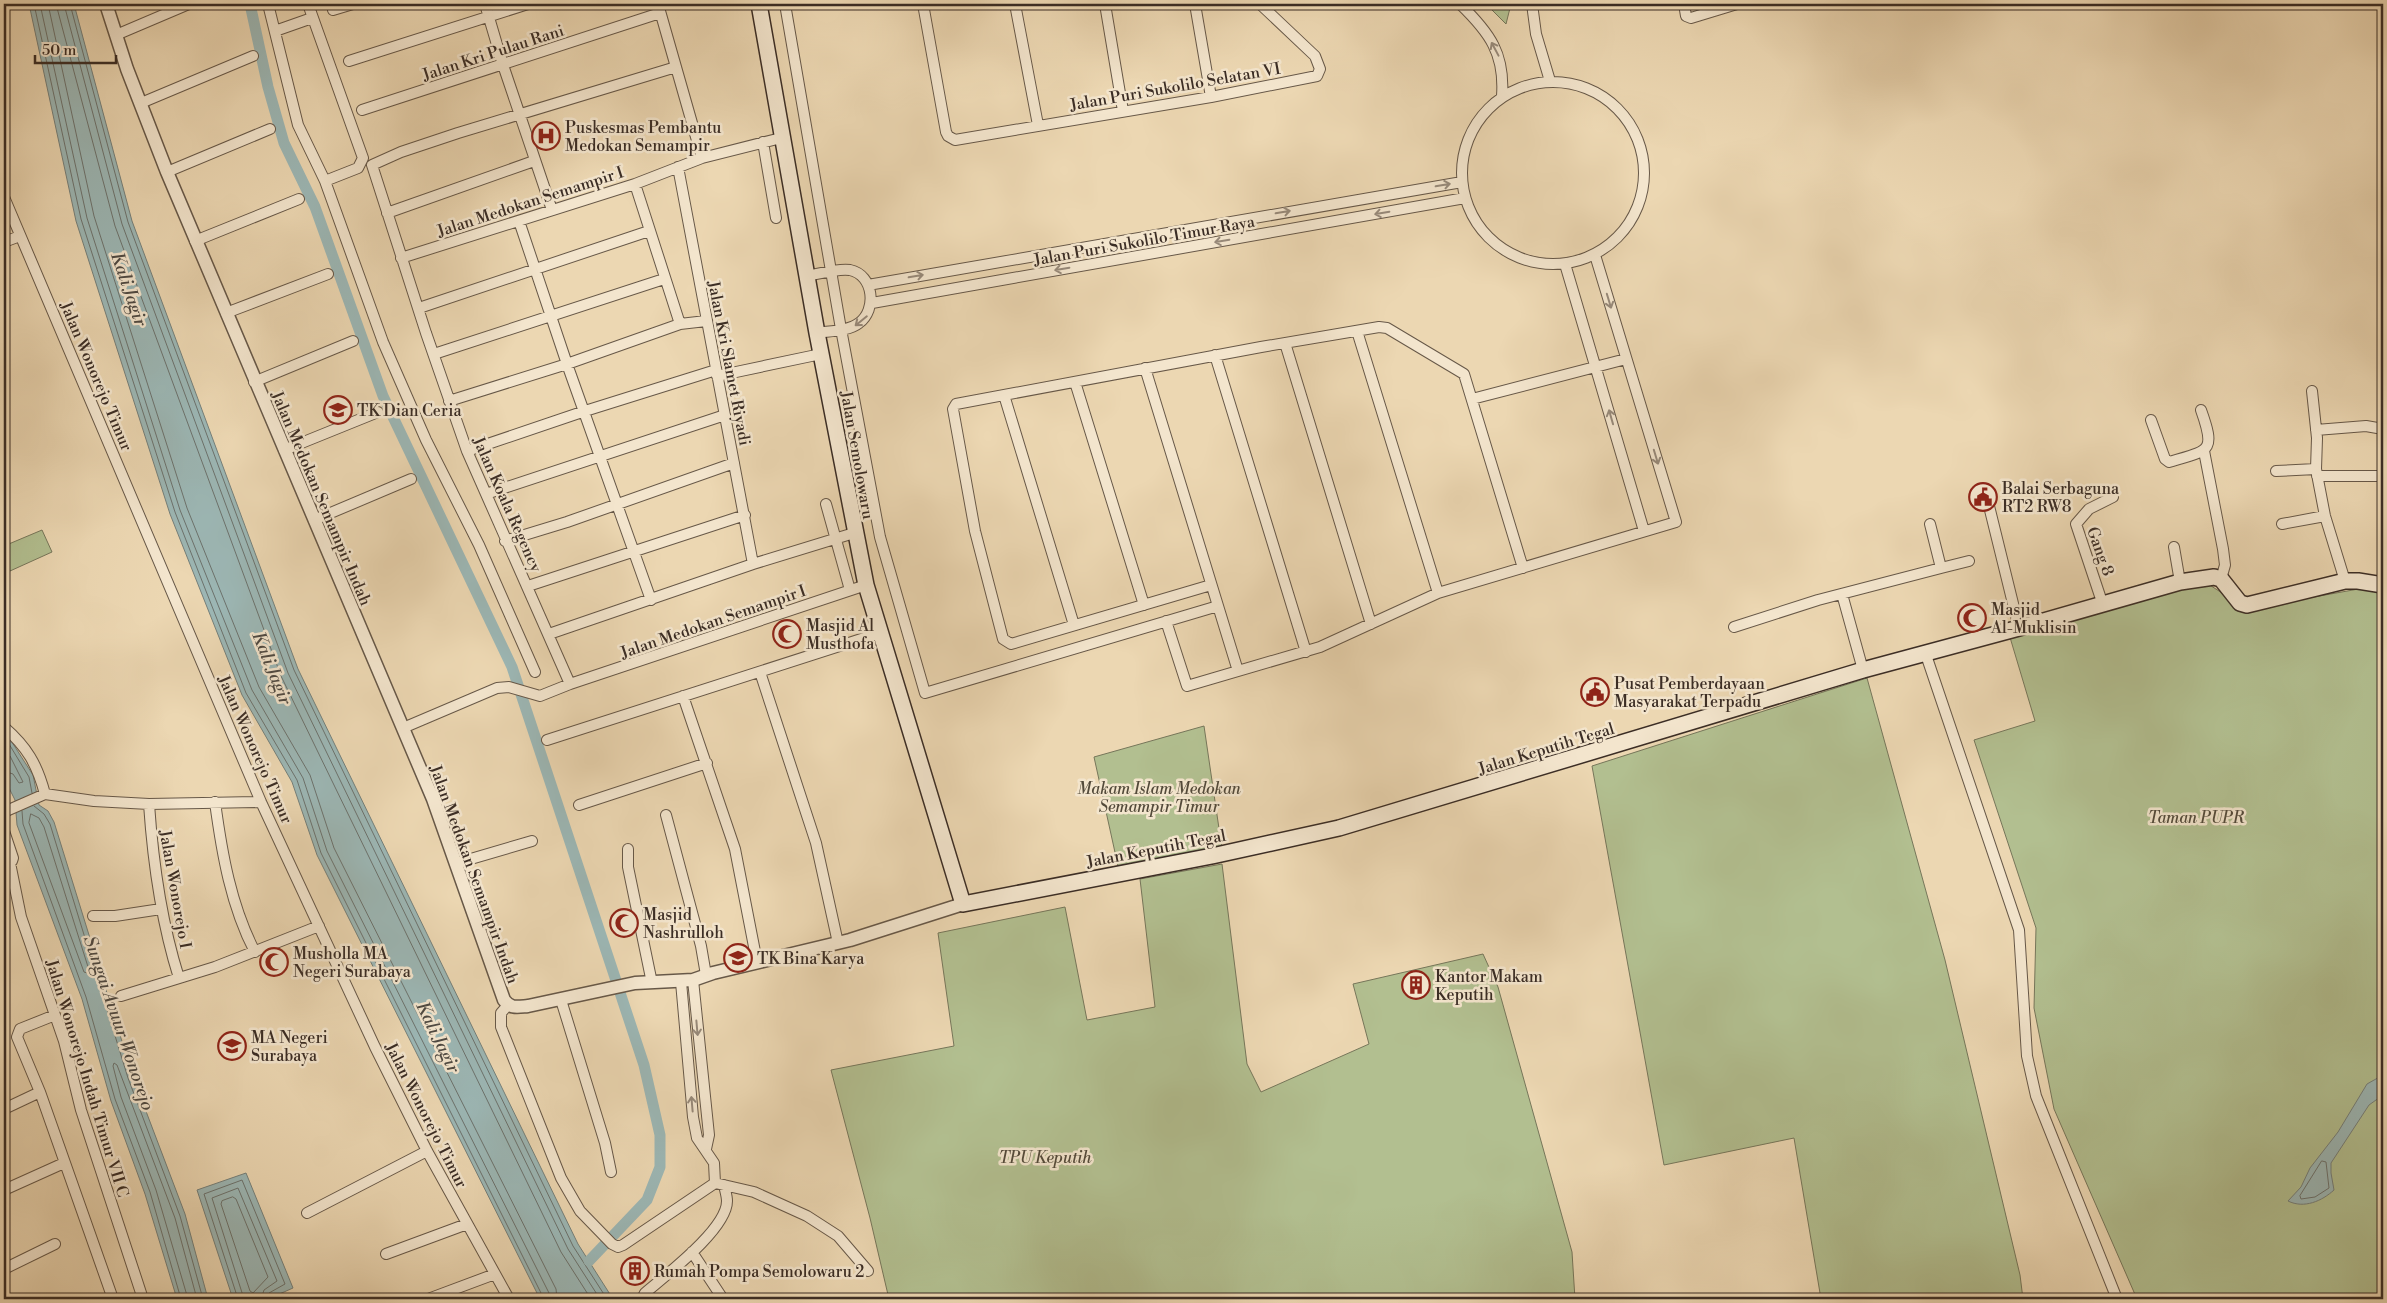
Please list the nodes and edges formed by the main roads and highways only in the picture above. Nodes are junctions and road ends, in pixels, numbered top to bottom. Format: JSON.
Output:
{"nodes":[{"id":1,"x":759,"y":4,"type":"edge"},
{"id":2,"x":2383,"y":585,"type":"edge"},
{"id":3,"x":963,"y":904,"type":"joint"}],
"edges":[{"from":1,"to":3,"type":"main road","name":"Jalan Semolowaru"},
{"from":2,"to":3,"type":"main road","name":"Jalan Keputih Tegal"}]}
